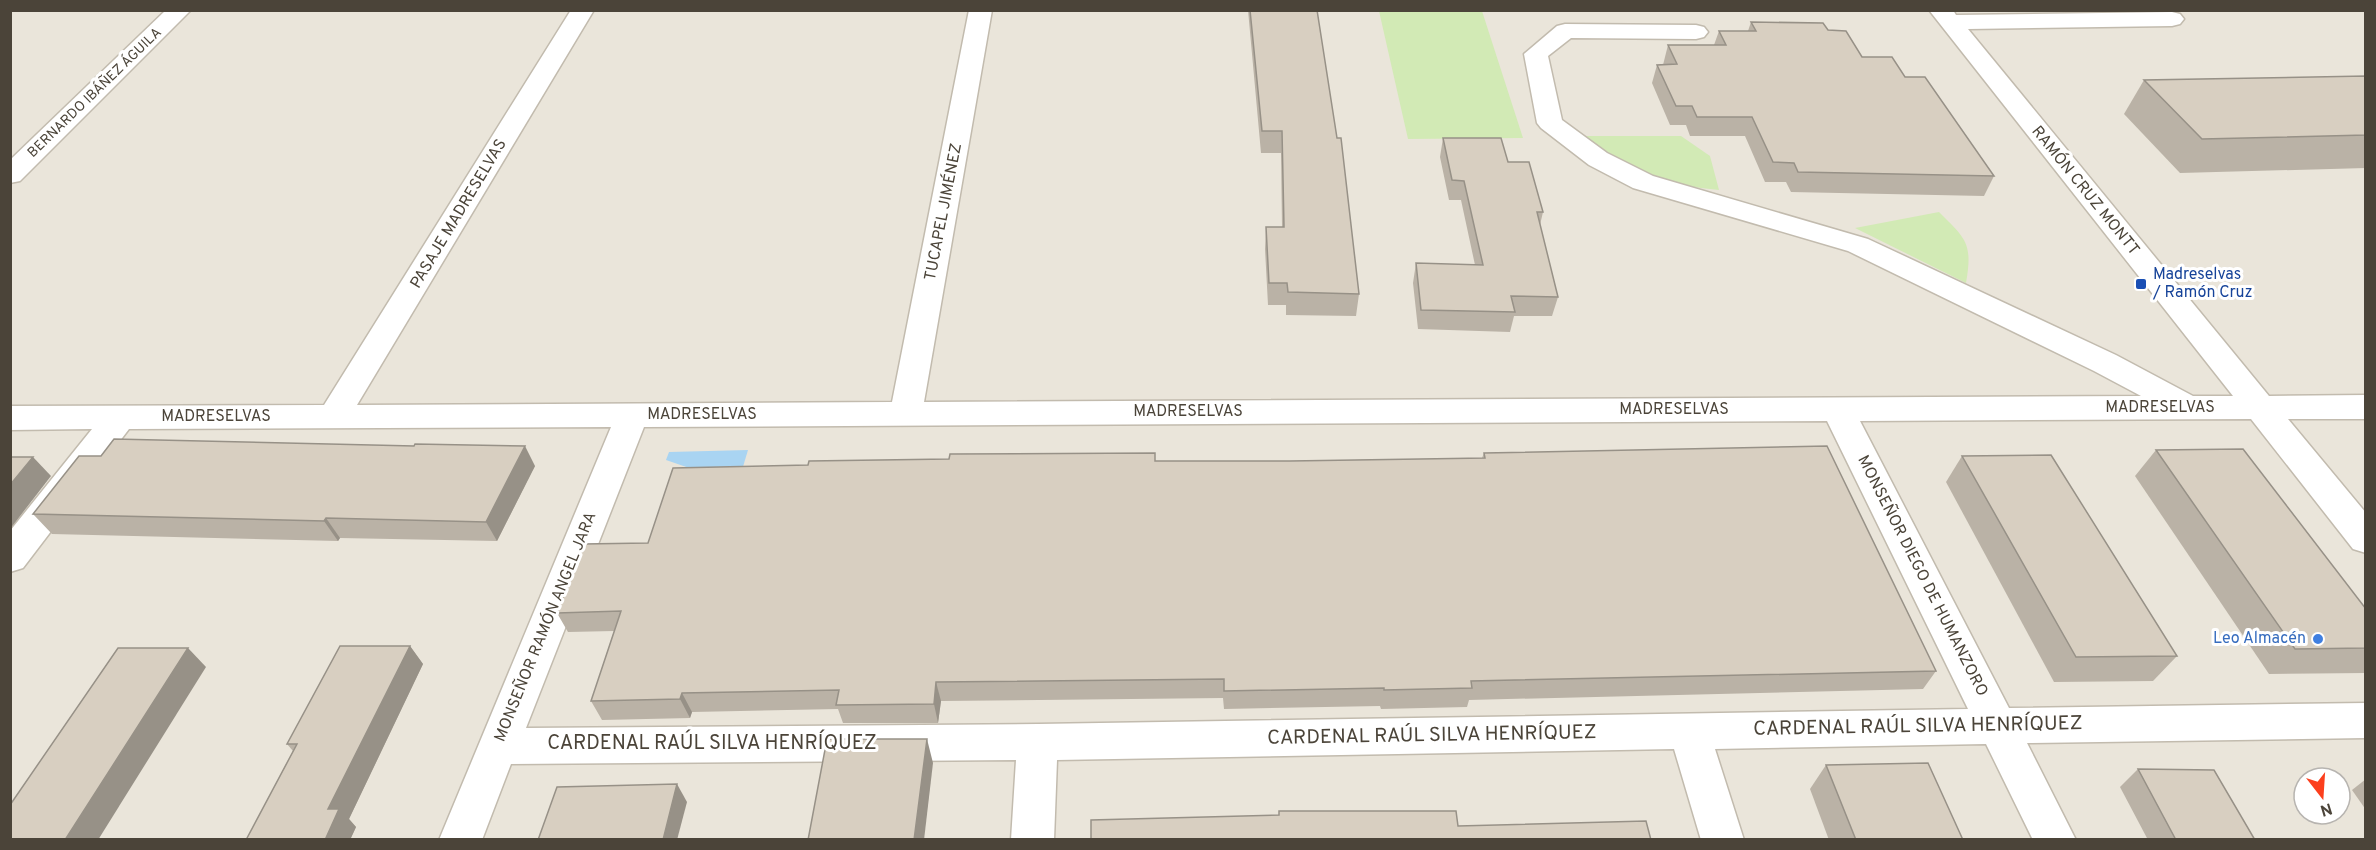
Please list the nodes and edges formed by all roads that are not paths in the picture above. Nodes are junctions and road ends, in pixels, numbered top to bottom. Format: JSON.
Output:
{"nodes":[{"id":1,"x":180,"y":10,"type":"edge"},
{"id":2,"x":583,"y":10,"type":"edge"},
{"id":3,"x":981,"y":10,"type":"edge"},
{"id":4,"x":1944,"y":16,"type":"edge"},
{"id":5,"x":2172,"y":19,"type":"dead end"},
{"id":6,"x":1696,"y":32,"type":"dead end"},
{"id":7,"x":10,"y":175,"type":"edge"},
{"id":8,"x":2188,"y":407,"type":"junction"},
{"id":9,"x":2366,"y":407,"type":"edge"},
{"id":10,"x":2259,"y":408,"type":"junction"},
{"id":11,"x":1837,"y":409,"type":"junction"},
{"id":12,"x":906,"y":414,"type":"junction"},
{"id":13,"x":632,"y":415,"type":"junction"},
{"id":14,"x":334,"y":416,"type":"junction"},
{"id":15,"x":120,"y":417,"type":"junction"},
{"id":16,"x":10,"y":418,"type":"edge"},
{"id":17,"x":2366,"y":539,"type":"edge"},
{"id":18,"x":10,"y":558,"type":"edge"},
{"id":19,"x":2366,"y":720,"type":"edge"},
{"id":20,"x":1997,"y":725,"type":"junction"},
{"id":21,"x":1689,"y":732,"type":"junction"},
{"id":22,"x":1038,"y":742,"type":"junction"},
{"id":23,"x":498,"y":746,"type":"junction"},
{"id":24,"x":460,"y":840,"type":"edge"},
{"id":25,"x":1032,"y":840,"type":"edge"},
{"id":26,"x":1723,"y":840,"type":"edge"},
{"id":27,"x":2055,"y":840,"type":"edge"}],
"edges":[{"from":1,"to":7,"type":"street","name":"BERNARDO IBÁÑEZ ÁGUILA"},
{"from":2,"to":14,"type":"street","name":"PASAJE MADRESELVAS"},
{"from":3,"to":12,"type":"street","name":"TUCAPEL JIMÉNEZ"},
{"from":4,"to":5,"type":"street"},
{"from":4,"to":10,"type":"street","name":"RAMÓN CRUZ MONTT"},
{"from":6,"to":8,"type":"street"},
{"from":8,"to":10,"type":"street","name":"MADRESELVAS"},
{"from":8,"to":11,"type":"street","name":"MADRESELVAS"},
{"from":9,"to":10,"type":"street","name":"MADRESELVAS"},
{"from":10,"to":17,"type":"street","name":"RAMÓN CRUZ MONTT"},
{"from":11,"to":12,"type":"street","name":"MADRESELVAS"},
{"from":11,"to":20,"type":"street","name":"MONSEÑOR DIEGO DE HUMANZORO"},
{"from":12,"to":13,"type":"street","name":"MADRESELVAS"},
{"from":13,"to":14,"type":"street","name":"MADRESELVAS"},
{"from":13,"to":23,"type":"street","name":"MONSEÑOR RAMÓN ANGEL JARA"},
{"from":14,"to":15,"type":"street","name":"MADRESELVAS"},
{"from":15,"to":16,"type":"street","name":"MADRESELVAS"},
{"from":15,"to":18,"type":"street"},
{"from":19,"to":20,"type":"street","name":"CARDENAL RAÚL SILVA HENRÍQUEZ"},
{"from":20,"to":21,"type":"street","name":"CARDENAL RAÚL SILVA HENRÍQUEZ"},
{"from":20,"to":27,"type":"street","name":"MONSEÑOR DIEGO DE HUMANZORO"},
{"from":21,"to":22,"type":"street","name":"CARDENAL RAÚL SILVA HENRÍQUEZ"},
{"from":21,"to":26,"type":"street"},
{"from":22,"to":23,"type":"street","name":"CARDENAL RAÚL SILVA HENRÍQUEZ"},
{"from":22,"to":25,"type":"street"},
{"from":23,"to":24,"type":"street","name":"MONSEÑOR RAMÓN ANGEL JARA"}]}
